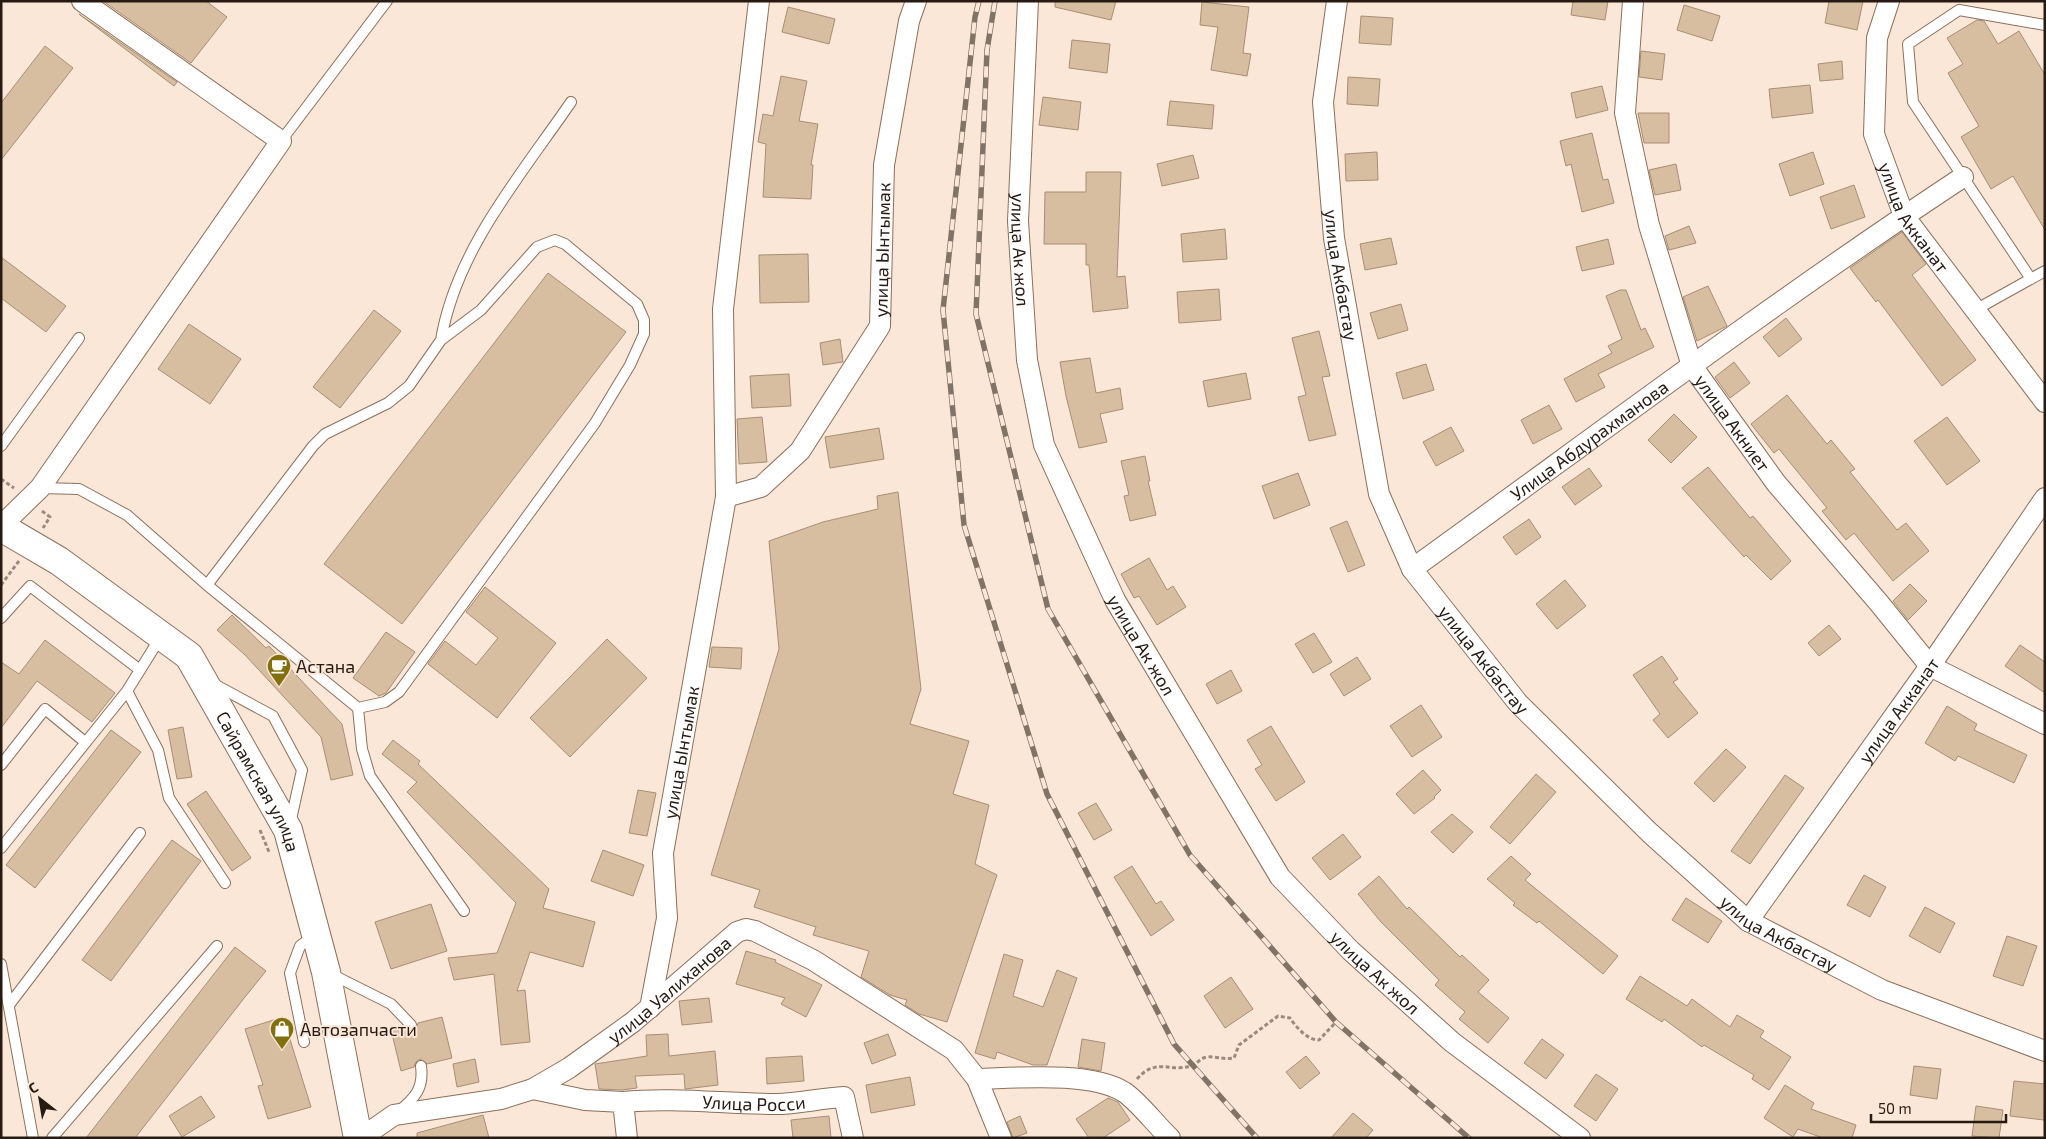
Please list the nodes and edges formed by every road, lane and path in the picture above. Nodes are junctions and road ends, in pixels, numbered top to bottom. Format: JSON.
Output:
{"nodes":[{"id":1,"x":82,"y":1,"type":"edge"},
{"id":2,"x":388,"y":1,"type":"edge"},
{"id":3,"x":759,"y":1,"type":"edge"},
{"id":4,"x":916,"y":1,"type":"edge"},
{"id":5,"x":1028,"y":1,"type":"edge"},
{"id":6,"x":1337,"y":1,"type":"edge"},
{"id":7,"x":1633,"y":1,"type":"edge"},
{"id":8,"x":1889,"y":1,"type":"edge"},
{"id":9,"x":2045,"y":25,"type":"edge"},
{"id":10,"x":571,"y":102,"type":"dead end"},
{"id":11,"x":281,"y":141,"type":"junction"},
{"id":12,"x":1964,"y":177,"type":"junction"},
{"id":13,"x":1904,"y":216,"type":"junction"},
{"id":14,"x":2045,"y":271,"type":"edge"},
{"id":15,"x":2031,"y":279,"type":"junction"},
{"id":16,"x":1975,"y":310,"type":"junction"},
{"id":17,"x":79,"y":338,"type":"dead end"},
{"id":18,"x":441,"y":340,"type":"junction"},
{"id":19,"x":1692,"y":366,"type":"junction"},
{"id":20,"x":2045,"y":402,"type":"edge"},
{"id":21,"x":1,"y":446,"type":"edge"},
{"id":22,"x":40,"y":488,"type":"junction"},
{"id":23,"x":726,"y":497,"type":"junction"},
{"id":24,"x":2042,"y":510,"type":"edge"},
{"id":25,"x":1,"y":526,"type":"edge"},
{"id":26,"x":21,"y":559,"type":"dead end"},
{"id":27,"x":28,"y":560,"type":"dead end"},
{"id":28,"x":1412,"y":569,"type":"junction"},
{"id":29,"x":207,"y":585,"type":"junction"},
{"id":30,"x":1,"y":618,"type":"edge"},
{"id":31,"x":162,"y":636,"type":"junction"},
{"id":32,"x":1930,"y":666,"type":"junction"},
{"id":33,"x":140,"y":670,"type":"junction"},
{"id":34,"x":201,"y":676,"type":"junction"},
{"id":35,"x":127,"y":691,"type":"junction"},
{"id":36,"x":358,"y":708,"type":"junction"},
{"id":37,"x":2045,"y":724,"type":"edge"},
{"id":38,"x":85,"y":742,"type":"junction"},
{"id":39,"x":1,"y":765,"type":"edge"},
{"id":40,"x":257,"y":822,"type":"dead end"},
{"id":41,"x":288,"y":830,"type":"junction"},
{"id":42,"x":140,"y":833,"type":"dead end"},
{"id":43,"x":1,"y":848,"type":"edge"},
{"id":44,"x":270,"y":855,"type":"dead end"},
{"id":45,"x":225,"y":884,"type":"dead end"},
{"id":46,"x":464,"y":911,"type":"dead end"},
{"id":47,"x":1748,"y":921,"type":"junction"},
{"id":48,"x":316,"y":933,"type":"junction"},
{"id":49,"x":217,"y":946,"type":"dead end"},
{"id":50,"x":1,"y":964,"type":"edge"},
{"id":51,"x":326,"y":972,"type":"junction"},
{"id":52,"x":8,"y":1005,"type":"junction"},
{"id":53,"x":650,"y":1008,"type":"junction"},
{"id":54,"x":1336,"y":1022,"type":"dead end"},
{"id":55,"x":411,"y":1025,"type":"dead end"},
{"id":56,"x":304,"y":1042,"type":"dead end"},
{"id":57,"x":2045,"y":1050,"type":"edge"},
{"id":58,"x":420,"y":1066,"type":"dead end"},
{"id":59,"x":977,"y":1080,"type":"junction"},
{"id":60,"x":533,"y":1089,"type":"junction"},
{"id":61,"x":1126,"y":1093,"type":"junction"},
{"id":62,"x":623,"y":1102,"type":"junction"},
{"id":63,"x":394,"y":1115,"type":"junction"},
{"id":64,"x":33,"y":1138,"type":"edge"},
{"id":65,"x":52,"y":1138,"type":"edge"},
{"id":66,"x":360,"y":1138,"type":"edge"},
{"id":67,"x":627,"y":1138,"type":"edge"},
{"id":68,"x":853,"y":1138,"type":"edge"},
{"id":69,"x":1001,"y":1138,"type":"edge"},
{"id":70,"x":1170,"y":1138,"type":"edge"},
{"id":71,"x":1580,"y":1138,"type":"edge"}],
"edges":[{"from":1,"to":11,"type":"street"},
{"from":2,"to":11,"type":"lane"},
{"from":3,"to":23,"type":"street","name":"улица Ынтымак"},
{"from":4,"to":23,"type":"street","name":"улица Ынтымак"},
{"from":5,"to":71,"type":"street","name":"улица Ак жол"},
{"from":6,"to":28,"type":"street","name":"улица Акбастау"},
{"from":7,"to":19,"type":"street","name":"улица Акниет"},
{"from":8,"to":13,"type":"street","name":"улица Акканат"},
{"from":9,"to":12,"type":"lane"},
{"from":10,"to":18,"type":"lane"},
{"from":11,"to":22,"type":"street"},
{"from":12,"to":13,"type":"street","name":"Улица Абдурахманова"},
{"from":12,"to":15,"type":"lane"},
{"from":13,"to":16,"type":"street","name":"улица Акканат"},
{"from":13,"to":19,"type":"street","name":"Улица Абдурахманова"},
{"from":14,"to":15,"type":"lane"},
{"from":15,"to":16,"type":"lane"},
{"from":16,"to":20,"type":"street","name":"улица Акканат"},
{"from":17,"to":21,"type":"lane"},
{"from":18,"to":29,"type":"lane"},
{"from":18,"to":36,"type":"lane"},
{"from":19,"to":28,"type":"street","name":"Улица Абдурахманова"},
{"from":19,"to":32,"type":"street","name":"улица Акниет"},
{"from":22,"to":25,"type":"street"},
{"from":22,"to":29,"type":"lane"},
{"from":23,"to":53,"type":"street","name":"улица Ынтымак"},
{"from":24,"to":32,"type":"street","name":"улица Акканат"},
{"from":25,"to":31,"type":"main road","name":"Сайрамская улица"},
{"from":26,"to":27,"type":"path"},
{"from":28,"to":47,"type":"street","name":"улица Акбастау"},
{"from":29,"to":36,"type":"lane"},
{"from":30,"to":33,"type":"lane"},
{"from":31,"to":33,"type":"lane"},
{"from":31,"to":34,"type":"main road","name":"Сайрамская улица"},
{"from":32,"to":37,"type":"street","name":"улица Акниет"},
{"from":32,"to":47,"type":"street","name":"улица Акканат"},
{"from":33,"to":35,"type":"lane"},
{"from":34,"to":41,"type":"main road","name":"Сайрамская улица"},
{"from":34,"to":41,"type":"lane"},
{"from":35,"to":38,"type":"lane"},
{"from":35,"to":45,"type":"lane"},
{"from":36,"to":46,"type":"lane"},
{"from":38,"to":39,"type":"lane"},
{"from":38,"to":43,"type":"lane"},
{"from":40,"to":44,"type":"path"},
{"from":41,"to":48,"type":"main road","name":"Сайрамская улица"},
{"from":42,"to":52,"type":"lane"},
{"from":47,"to":57,"type":"street","name":"улица Акбастау"},
{"from":48,"to":51,"type":"main road","name":"Сайрамская улица"},
{"from":48,"to":56,"type":"lane"},
{"from":49,"to":65,"type":"lane"},
{"from":50,"to":52,"type":"lane"},
{"from":51,"to":55,"type":"lane"},
{"from":51,"to":66,"type":"main road","name":"Сайрамская улица"},
{"from":52,"to":64,"type":"lane"},
{"from":53,"to":59,"type":"street","name":"улица Уалиханова"},
{"from":53,"to":60,"type":"street","name":"улица Уалиханова"},
{"from":54,"to":61,"type":"path"},
{"from":58,"to":63,"type":"lane"},
{"from":59,"to":61,"type":"street"},
{"from":59,"to":69,"type":"street","name":"улица Уалиханова"},
{"from":60,"to":62,"type":"street","name":"Улица Росси"},
{"from":60,"to":63,"type":"street","name":"улица Уалиханова"},
{"from":61,"to":70,"type":"street"},
{"from":62,"to":67,"type":"street"},
{"from":62,"to":68,"type":"street","name":"Улица Росси"},
{"from":63,"to":66,"type":"street","name":"улица Уалиханова"}]}
